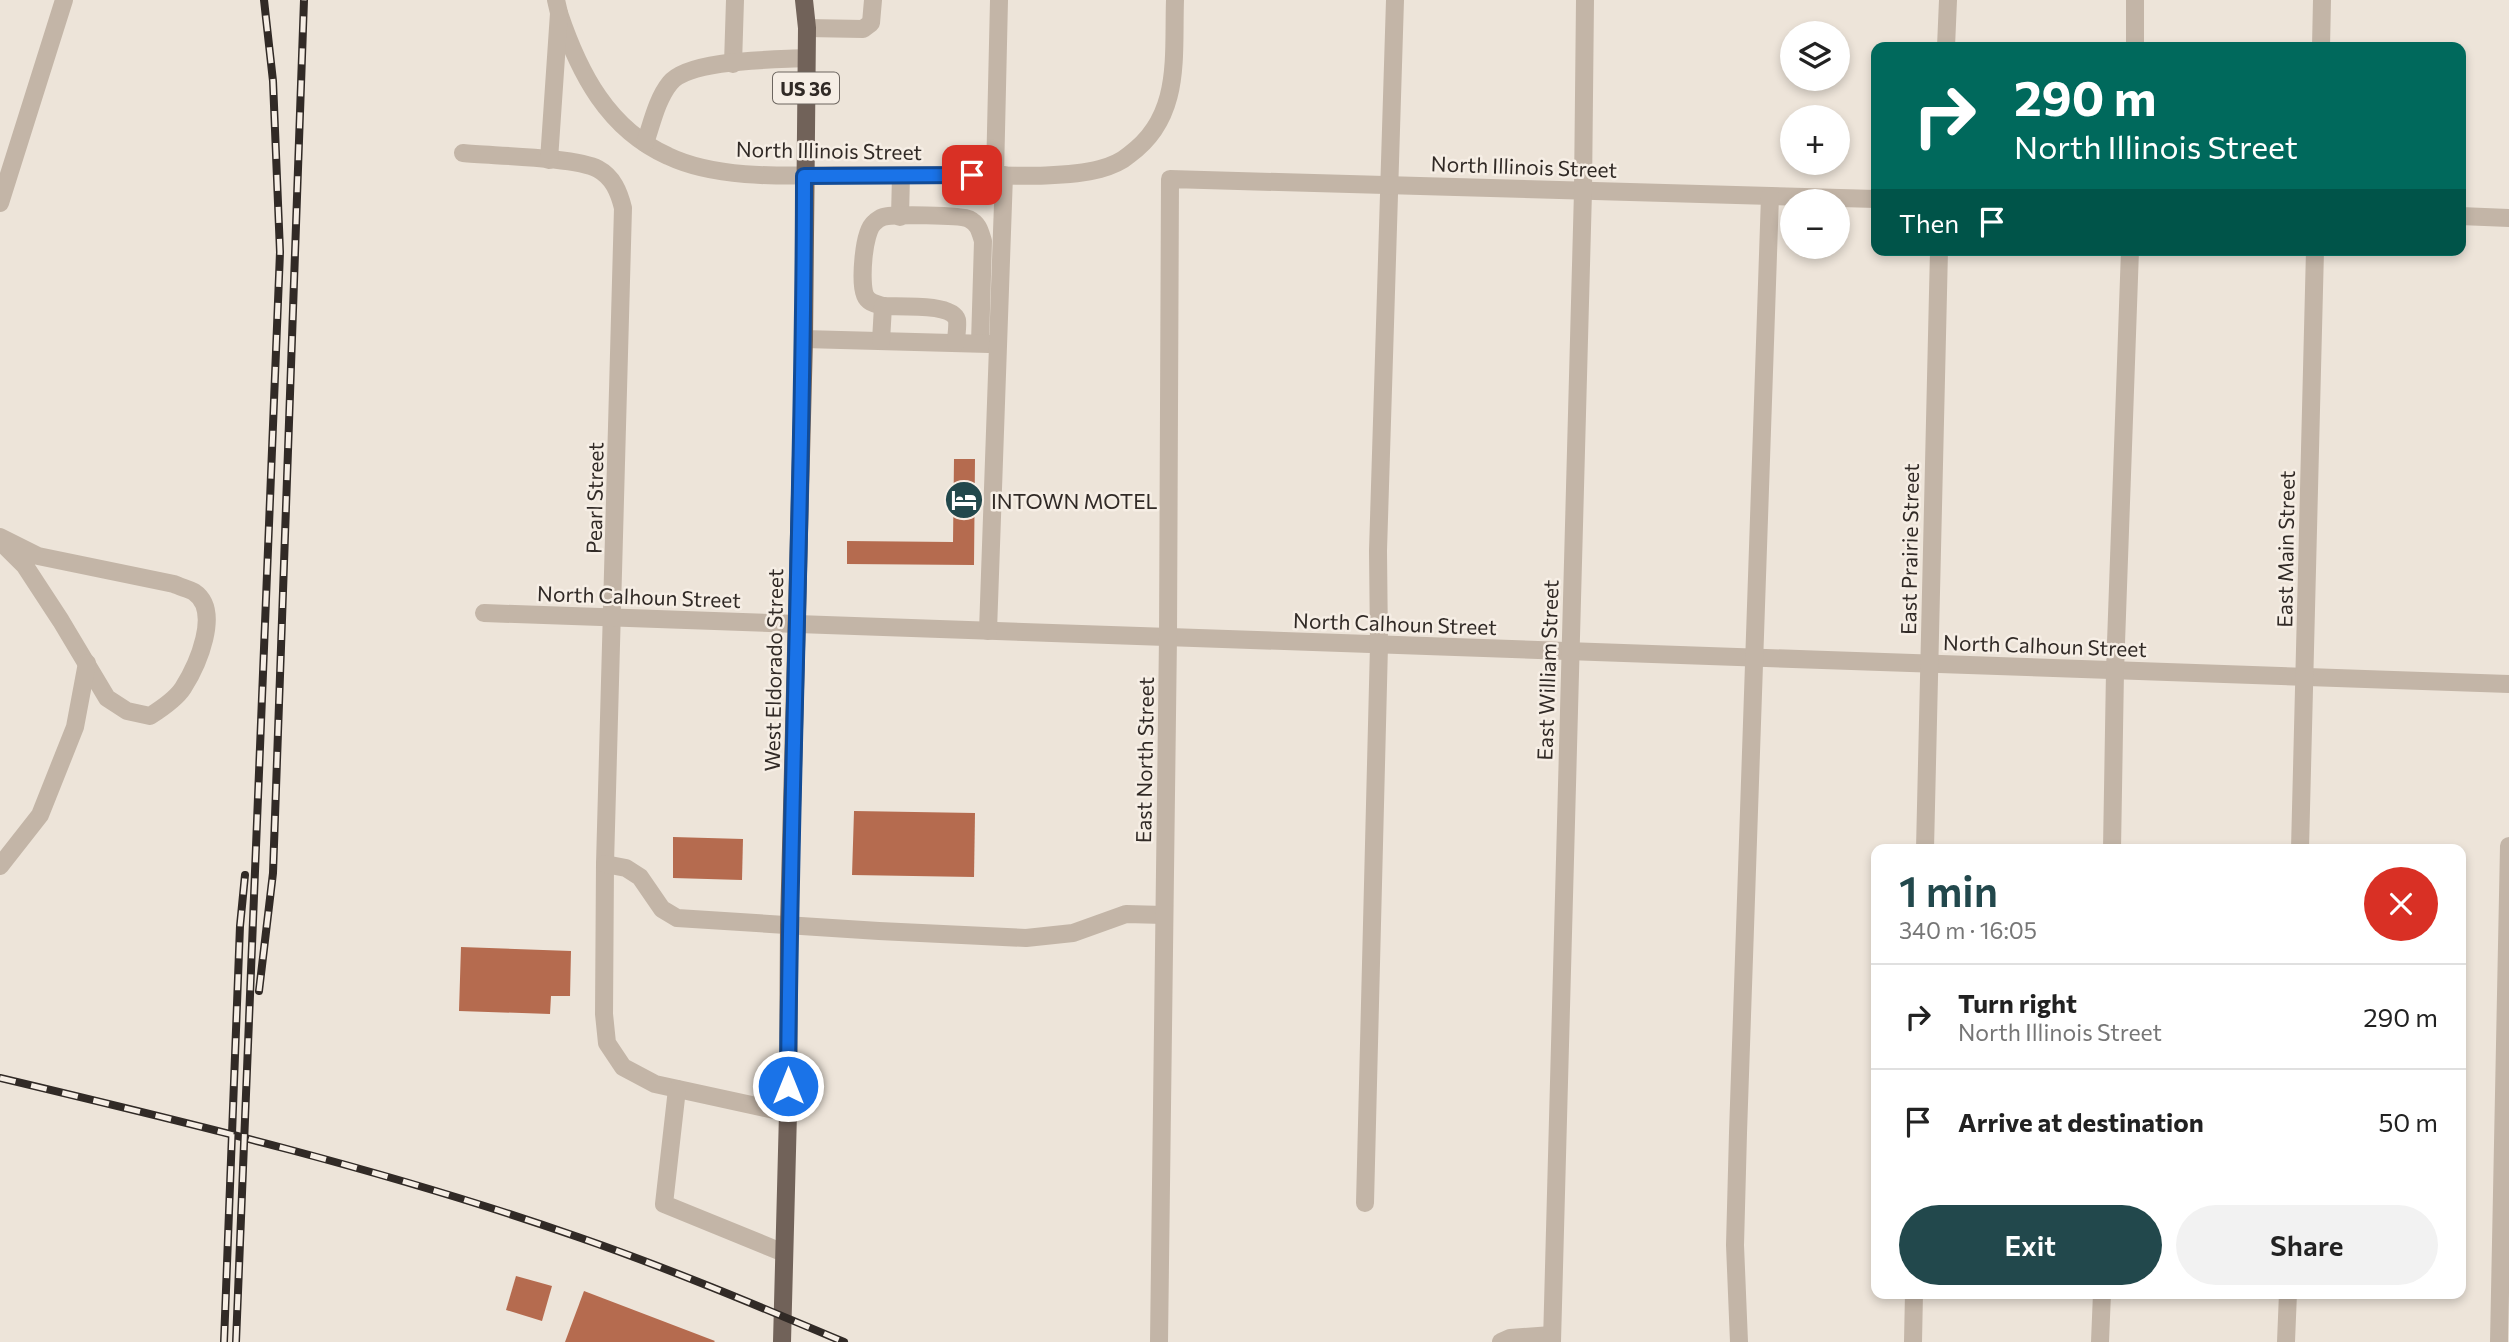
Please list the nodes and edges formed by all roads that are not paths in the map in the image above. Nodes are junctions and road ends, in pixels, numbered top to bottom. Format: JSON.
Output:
{"nodes":[{"id":1,"x":64,"y":0,"type":"edge"},
{"id":2,"x":735,"y":0,"type":"edge"},
{"id":3,"x":804,"y":0,"type":"edge"},
{"id":4,"x":873,"y":0,"type":"edge"},
{"id":5,"x":999,"y":0,"type":"edge"},
{"id":6,"x":1175,"y":0,"type":"edge"},
{"id":7,"x":1395,"y":0,"type":"edge"},
{"id":8,"x":1586,"y":0,"type":"edge"},
{"id":9,"x":1948,"y":0,"type":"edge"},
{"id":10,"x":2135,"y":0,"type":"edge"},
{"id":11,"x":2322,"y":0,"type":"edge"},
{"id":12,"x":558,"y":7,"type":"edge"},
{"id":13,"x":807,"y":28,"type":"junction"},
{"id":14,"x":1946,"y":42,"type":"edge"},
{"id":15,"x":2134,"y":42,"type":"edge"},
{"id":16,"x":2321,"y":42,"type":"edge"},
{"id":17,"x":806,"y":58,"type":"junction"},
{"id":18,"x":733,"y":64,"type":"junction"},
{"id":19,"x":645,"y":143,"type":"junction"},
{"id":20,"x":463,"y":153,"type":"dead end"},
{"id":21,"x":549,"y":160,"type":"junction"},
{"id":22,"x":901,"y":175,"type":"junction"},
{"id":23,"x":1000,"y":175,"type":"junction"},
{"id":24,"x":804,"y":176,"type":"junction"},
{"id":25,"x":1170,"y":179,"type":"joint"},
{"id":26,"x":1388,"y":185,"type":"junction"},
{"id":27,"x":1583,"y":191,"type":"junction"},
{"id":28,"x":1770,"y":196,"type":"junction"},
{"id":29,"x":1871,"y":199,"type":"edge"},
{"id":30,"x":0,"y":203,"type":"edge"},
{"id":31,"x":2466,"y":216,"type":"edge"},
{"id":32,"x":900,"y":217,"type":"junction"},
{"id":33,"x":2509,"y":218,"type":"edge"},
{"id":34,"x":1939,"y":256,"type":"edge"},
{"id":35,"x":2130,"y":256,"type":"edge"},
{"id":36,"x":2315,"y":256,"type":"edge"},
{"id":37,"x":883,"y":306,"type":"junction"},
{"id":38,"x":804,"y":339,"type":"junction"},
{"id":39,"x":881,"y":341,"type":"junction"},
{"id":40,"x":956,"y":343,"type":"junction"},
{"id":41,"x":980,"y":344,"type":"junction"},
{"id":42,"x":998,"y":344,"type":"junction"},
{"id":43,"x":0,"y":539,"type":"edge"},
{"id":44,"x":484,"y":613,"type":"dead end"},
{"id":45,"x":614,"y":618,"type":"junction"},
{"id":46,"x":797,"y":624,"type":"junction"},
{"id":47,"x":988,"y":631,"type":"junction"},
{"id":48,"x":1168,"y":637,"type":"junction"},
{"id":49,"x":1379,"y":645,"type":"junction"},
{"id":50,"x":1570,"y":652,"type":"junction"},
{"id":51,"x":1754,"y":658,"type":"junction"},
{"id":52,"x":87,"y":663,"type":"junction"},
{"id":53,"x":1929,"y":664,"type":"junction"},
{"id":54,"x":2115,"y":671,"type":"junction"},
{"id":55,"x":2305,"y":677,"type":"junction"},
{"id":56,"x":2509,"y":684,"type":"edge"},
{"id":57,"x":1925,"y":844,"type":"edge"},
{"id":58,"x":2112,"y":844,"type":"edge"},
{"id":59,"x":2300,"y":844,"type":"edge"},
{"id":60,"x":2509,"y":846,"type":"edge"},
{"id":61,"x":606,"y":864,"type":"junction"},
{"id":62,"x":0,"y":866,"type":"edge"},
{"id":63,"x":1164,"y":915,"type":"junction"},
{"id":64,"x":789,"y":925,"type":"junction"},
{"id":65,"x":677,"y":1089,"type":"junction"},
{"id":66,"x":788,"y":1113,"type":"junction"},
{"id":67,"x":1365,"y":1203,"type":"dead end"},
{"id":68,"x":783,"y":1254,"type":"junction"},
{"id":69,"x":1914,"y":1299,"type":"edge"},
{"id":70,"x":2102,"y":1299,"type":"edge"},
{"id":71,"x":2288,"y":1299,"type":"edge"},
{"id":72,"x":1552,"y":1338,"type":"edge"},
{"id":73,"x":782,"y":1342,"type":"edge"},
{"id":74,"x":1159,"y":1342,"type":"edge"},
{"id":75,"x":1501,"y":1342,"type":"edge"},
{"id":76,"x":1740,"y":1342,"type":"edge"},
{"id":77,"x":1913,"y":1342,"type":"edge"},
{"id":78,"x":2100,"y":1342,"type":"edge"},
{"id":79,"x":2286,"y":1342,"type":"edge"},
{"id":80,"x":2499,"y":1342,"type":"edge"}],
"edges":[{"from":1,"to":30,"type":"street"},
{"from":2,"to":18,"type":"street"},
{"from":3,"to":13,"type":"main road","name":"West Eldorado Street","number":"US 36"},
{"from":4,"to":13,"type":"street"},
{"from":5,"to":23,"type":"street"},
{"from":6,"to":23,"type":"street","name":"North Illinois Street"},
{"from":7,"to":26,"type":"street"},
{"from":8,"to":27,"type":"street","name":"East William Street"},
{"from":9,"to":14,"type":"street"},
{"from":10,"to":15,"type":"street"},
{"from":11,"to":16,"type":"street"},
{"from":12,"to":19,"type":"street","name":"North Illinois Street"},
{"from":12,"to":21,"type":"street"},
{"from":13,"to":17,"type":"main road","name":"West Eldorado Street","number":"US 36"},
{"from":17,"to":18,"type":"street"},
{"from":17,"to":24,"type":"main road","name":"West Eldorado Street","number":"US 36"},
{"from":18,"to":19,"type":"street"},
{"from":19,"to":24,"type":"street","name":"North Illinois Street"},
{"from":20,"to":21,"type":"street"},
{"from":21,"to":45,"type":"street","name":"Pearl Street"},
{"from":22,"to":23,"type":"street","name":"North Illinois Street"},
{"from":22,"to":24,"type":"street","name":"North Illinois Street"},
{"from":22,"to":32,"type":"street"},
{"from":23,"to":42,"type":"street"},
{"from":24,"to":38,"type":"main road","name":"West Eldorado Street","number":"US 36"},
{"from":25,"to":26,"type":"street","name":"North Illinois Street"},
{"from":25,"to":48,"type":"street","name":"East North Street"},
{"from":26,"to":27,"type":"street","name":"North Illinois Street"},
{"from":26,"to":49,"type":"street"},
{"from":27,"to":28,"type":"street","name":"North Illinois Street"},
{"from":27,"to":50,"type":"street","name":"East William Street"},
{"from":28,"to":29,"type":"street","name":"North Illinois Street"},
{"from":28,"to":51,"type":"street"},
{"from":31,"to":33,"type":"street"},
{"from":32,"to":37,"type":"street"},
{"from":32,"to":41,"type":"street"},
{"from":34,"to":53,"type":"street","name":"East Prairie Street"},
{"from":35,"to":54,"type":"street"},
{"from":36,"to":55,"type":"street","name":"East Main Street"},
{"from":37,"to":39,"type":"street"},
{"from":37,"to":40,"type":"street"},
{"from":38,"to":39,"type":"street"},
{"from":38,"to":46,"type":"main road","name":"West Eldorado Street","number":"US 36"},
{"from":39,"to":40,"type":"street"},
{"from":40,"to":41,"type":"street"},
{"from":41,"to":42,"type":"street"},
{"from":42,"to":47,"type":"street"},
{"from":43,"to":52,"type":"street"},
{"from":43,"to":52,"type":"street"},
{"from":44,"to":45,"type":"street","name":"North Calhoun Street"},
{"from":45,"to":46,"type":"street","name":"North Calhoun Street"},
{"from":45,"to":61,"type":"street","name":"Pearl Street"},
{"from":46,"to":47,"type":"street","name":"North Calhoun Street"},
{"from":46,"to":64,"type":"main road","name":"West Eldorado Street","number":"US 36"},
{"from":47,"to":48,"type":"street","name":"North Calhoun Street"},
{"from":48,"to":49,"type":"street","name":"North Calhoun Street"},
{"from":48,"to":63,"type":"street","name":"East North Street"},
{"from":49,"to":50,"type":"street","name":"North Calhoun Street"},
{"from":49,"to":67,"type":"street"},
{"from":50,"to":51,"type":"street","name":"North Calhoun Street"},
{"from":50,"to":72,"type":"street","name":"East William Street"},
{"from":51,"to":53,"type":"street","name":"North Calhoun Street"},
{"from":51,"to":76,"type":"street"},
{"from":52,"to":62,"type":"street"},
{"from":53,"to":54,"type":"street","name":"North Calhoun Street"},
{"from":53,"to":57,"type":"street","name":"East Prairie Street"},
{"from":54,"to":55,"type":"street","name":"North Calhoun Street"},
{"from":54,"to":58,"type":"street"},
{"from":55,"to":56,"type":"street","name":"North Calhoun Street"},
{"from":55,"to":59,"type":"street","name":"East Main Street"},
{"from":60,"to":80,"type":"street"},
{"from":61,"to":64,"type":"street"},
{"from":61,"to":65,"type":"street","name":"Pearl Street"},
{"from":63,"to":64,"type":"street"},
{"from":63,"to":74,"type":"street","name":"East North Street"},
{"from":64,"to":66,"type":"main road","name":"West Eldorado Street","number":"US 36"},
{"from":65,"to":66,"type":"street","name":"Pearl Street"},
{"from":65,"to":68,"type":"street"},
{"from":66,"to":68,"type":"main road","name":"West Eldorado Street","number":"US 36"},
{"from":68,"to":73,"type":"main road","name":"West Eldorado Street","number":"US 36"},
{"from":69,"to":77,"type":"street"},
{"from":70,"to":78,"type":"street"},
{"from":71,"to":79,"type":"street"},
{"from":72,"to":75,"type":"street"}]}
